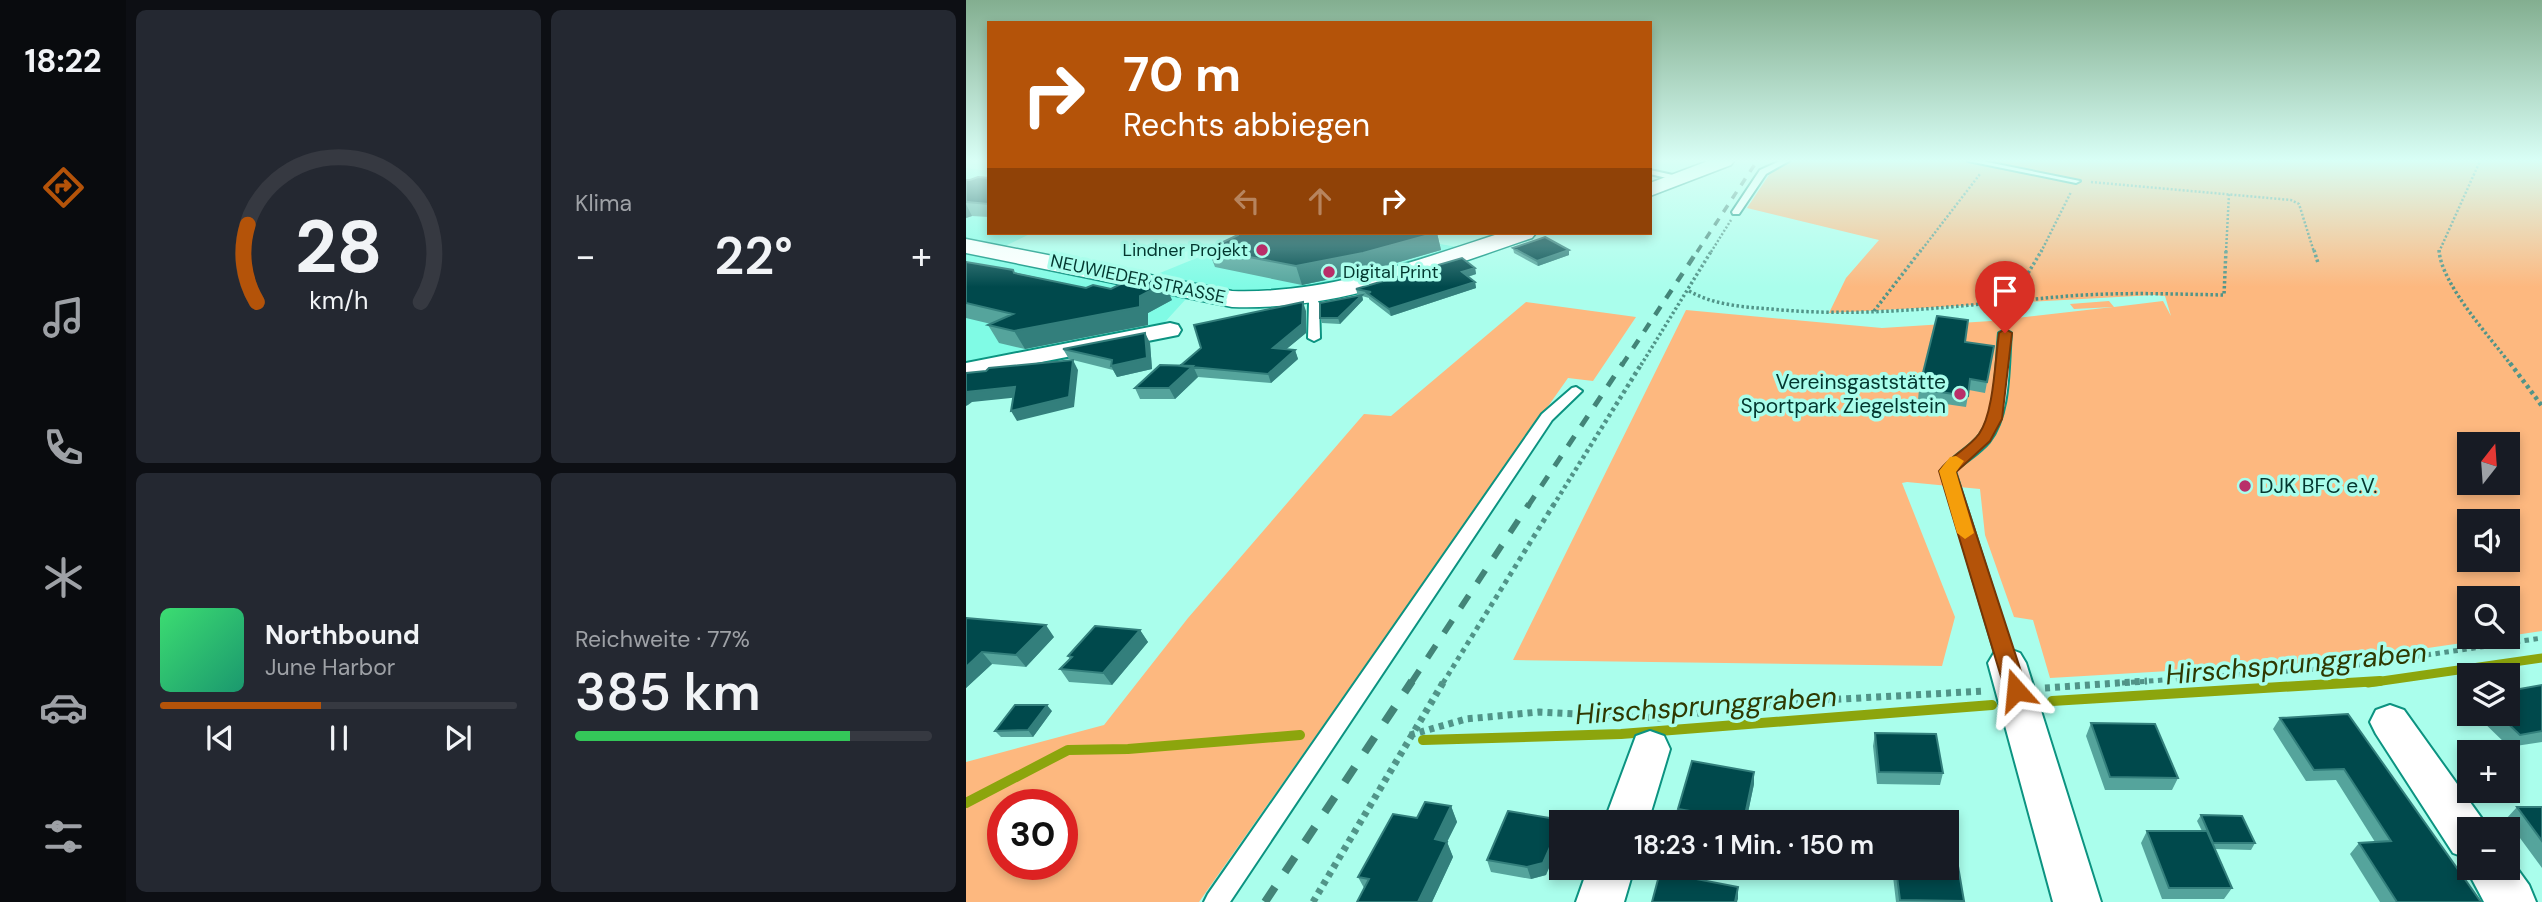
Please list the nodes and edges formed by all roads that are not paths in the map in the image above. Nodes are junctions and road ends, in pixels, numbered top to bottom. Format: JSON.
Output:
{"nodes":[{"id":1,"x":1742,"y":203,"type":"edge"},
{"id":2,"x":1736,"y":212,"type":"road end"},
{"id":3,"x":1518,"y":235,"type":"edge"},
{"id":4,"x":966,"y":246,"type":"edge"},
{"id":5,"x":1310,"y":296,"type":"junction"},
{"id":6,"x":1170,"y":330,"type":"dead end"},
{"id":7,"x":2005,"y":333,"type":"dead end"},
{"id":8,"x":1314,"y":338,"type":"dead end"},
{"id":9,"x":966,"y":370,"type":"edge"},
{"id":10,"x":1576,"y":391,"type":"dead end"},
{"id":11,"x":2011,"y":676,"type":"joint"},
{"id":12,"x":2390,"y":722,"type":"dead end"},
{"id":13,"x":1650,"y":749,"type":"dead end"},
{"id":14,"x":1630,"y":810,"type":"edge"},
{"id":15,"x":2457,"y":820,"type":"edge"},
{"id":16,"x":1607,"y":880,"type":"edge"},
{"id":17,"x":2497,"y":880,"type":"edge"},
{"id":18,"x":1216,"y":902,"type":"edge"},
{"id":19,"x":1600,"y":902,"type":"edge"},
{"id":20,"x":2077,"y":902,"type":"edge"},
{"id":21,"x":2512,"y":902,"type":"edge"}],
"edges":[{"from":1,"to":2,"type":"lane"},
{"from":3,"to":5,"type":"street","name":"NEUWIEDER STRASSE"},
{"from":4,"to":5,"type":"street","name":"NEUWIEDER STRASSE"},
{"from":5,"to":8,"type":"lane"},
{"from":6,"to":9,"type":"street"},
{"from":7,"to":11,"type":"lane"},
{"from":10,"to":18,"type":"lane"},
{"from":11,"to":20,"type":"street"},
{"from":12,"to":15,"type":"street"},
{"from":13,"to":14,"type":"street"},
{"from":16,"to":19,"type":"street"},
{"from":17,"to":21,"type":"street"}]}
